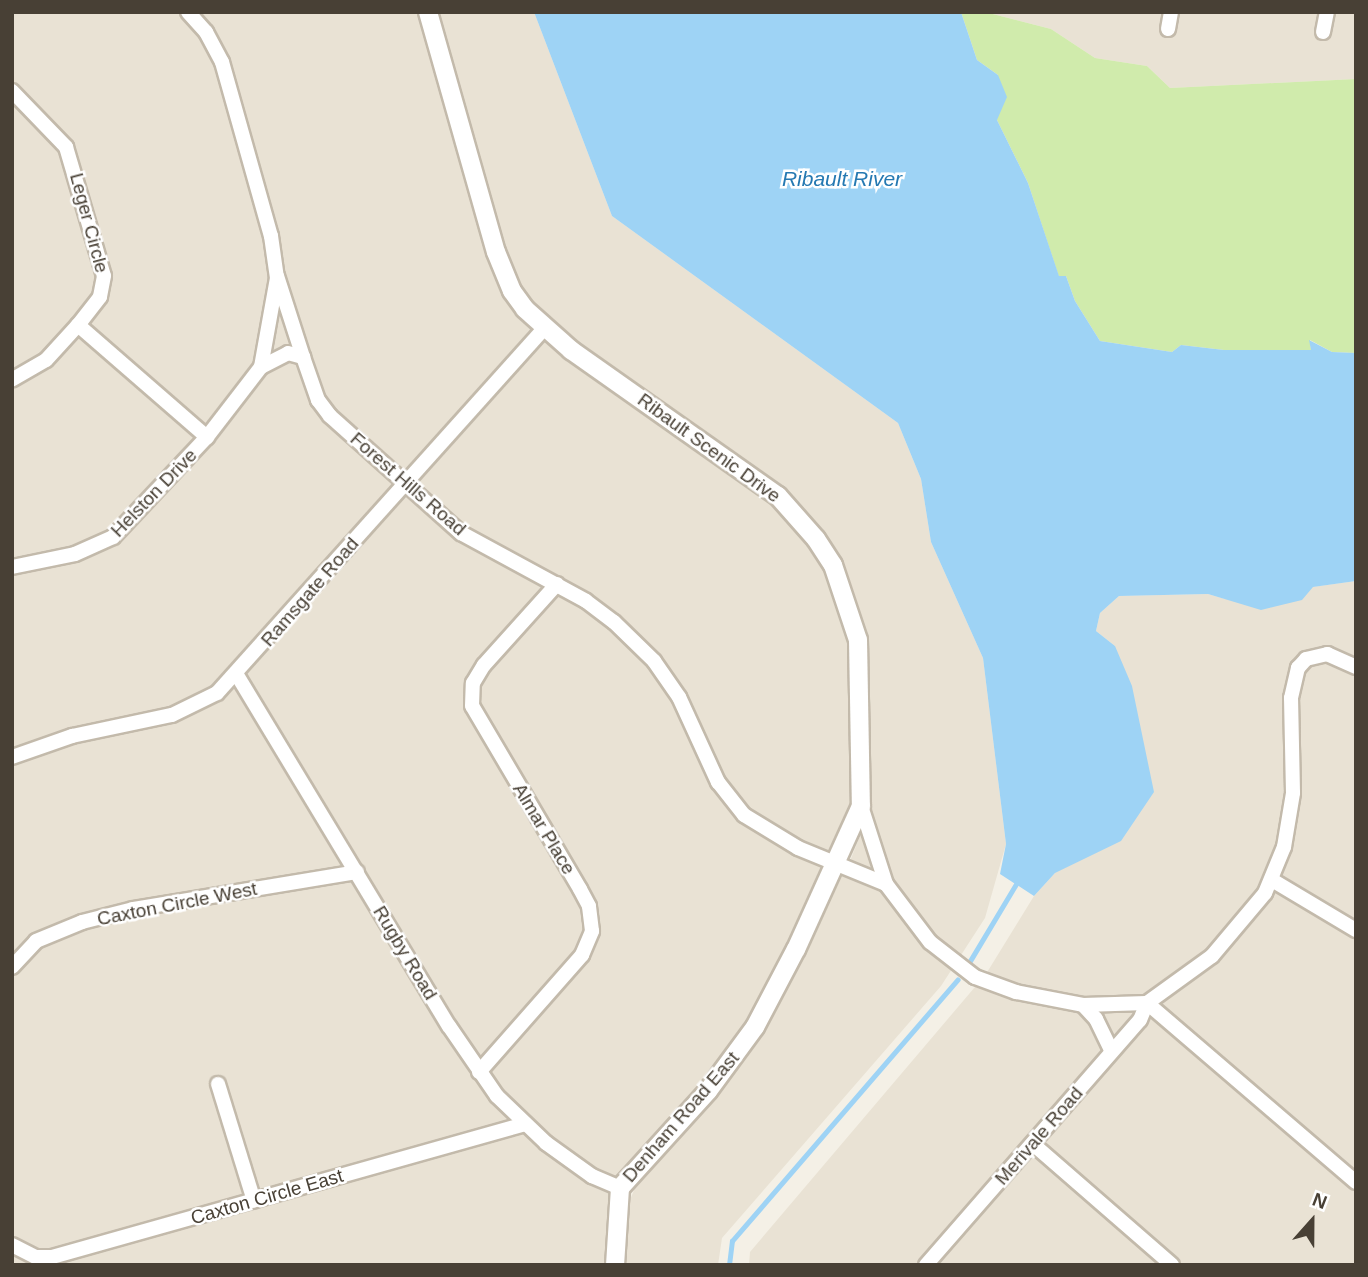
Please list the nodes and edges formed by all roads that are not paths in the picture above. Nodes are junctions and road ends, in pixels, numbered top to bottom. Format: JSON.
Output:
{"nodes":[{"id":1,"x":188,"y":12,"type":"edge"},
{"id":2,"x":428,"y":12,"type":"edge"},
{"id":3,"x":1171,"y":12,"type":"edge"},
{"id":4,"x":1326,"y":12,"type":"edge"},
{"id":5,"x":1168,"y":29,"type":"dead end"},
{"id":6,"x":1323,"y":32,"type":"dead end"},
{"id":7,"x":12,"y":91,"type":"edge"},
{"id":8,"x":277,"y":276,"type":"junction"},
{"id":9,"x":78,"y":325,"type":"junction"},
{"id":10,"x":545,"y":328,"type":"junction"},
{"id":11,"x":303,"y":358,"type":"junction"},
{"id":12,"x":261,"y":367,"type":"junction"},
{"id":13,"x":12,"y":380,"type":"edge"},
{"id":14,"x":206,"y":437,"type":"junction"},
{"id":15,"x":404,"y":483,"type":"junction"},
{"id":16,"x":12,"y":567,"type":"edge"},
{"id":17,"x":557,"y":584,"type":"junction"},
{"id":18,"x":1356,"y":667,"type":"edge"},
{"id":19,"x":237,"y":675,"type":"junction"},
{"id":20,"x":12,"y":757,"type":"edge"},
{"id":21,"x":861,"y":806,"type":"junction"},
{"id":22,"x":836,"y":866,"type":"junction"},
{"id":23,"x":357,"y":872,"type":"junction"},
{"id":24,"x":1272,"y":880,"type":"junction"},
{"id":25,"x":886,"y":884,"type":"junction"},
{"id":26,"x":1356,"y":930,"type":"edge"},
{"id":27,"x":12,"y":967,"type":"edge"},
{"id":28,"x":1147,"y":1003,"type":"junction"},
{"id":29,"x":1083,"y":1005,"type":"junction"},
{"id":30,"x":1111,"y":1050,"type":"junction"},
{"id":31,"x":480,"y":1072,"type":"junction"},
{"id":32,"x":218,"y":1084,"type":"dead end"},
{"id":33,"x":523,"y":1125,"type":"junction"},
{"id":34,"x":1033,"y":1144,"type":"junction"},
{"id":35,"x":1356,"y":1182,"type":"edge"},
{"id":36,"x":620,"y":1188,"type":"junction"},
{"id":37,"x":254,"y":1200,"type":"junction"},
{"id":38,"x":12,"y":1245,"type":"edge"},
{"id":39,"x":614,"y":1265,"type":"edge"},
{"id":40,"x":926,"y":1265,"type":"edge"},
{"id":41,"x":1172,"y":1265,"type":"edge"}],
"edges":[{"from":1,"to":8,"type":"street"},
{"from":2,"to":10,"type":"street","name":"Ribault Scenic Drive"},
{"from":3,"to":5,"type":"street"},
{"from":4,"to":6,"type":"street"},
{"from":7,"to":9,"type":"street","name":"Leger Circle"},
{"from":8,"to":11,"type":"street","name":"Forest Hills Road"},
{"from":8,"to":12,"type":"street"},
{"from":9,"to":13,"type":"street","name":"Leger Circle"},
{"from":9,"to":14,"type":"street"},
{"from":10,"to":15,"type":"street","name":"Ramsgate Road"},
{"from":10,"to":21,"type":"street","name":"Ribault Scenic Drive"},
{"from":11,"to":12,"type":"street"},
{"from":11,"to":15,"type":"street","name":"Forest Hills Road"},
{"from":12,"to":14,"type":"street","name":"Helston Drive"},
{"from":14,"to":16,"type":"street","name":"Helston Drive"},
{"from":15,"to":17,"type":"street","name":"Forest Hills Road"},
{"from":15,"to":19,"type":"street","name":"Ramsgate Road"},
{"from":17,"to":22,"type":"street","name":"Forest Hills Road"},
{"from":17,"to":31,"type":"street","name":"Almar Place"},
{"from":18,"to":24,"type":"street"},
{"from":19,"to":20,"type":"street","name":"Ramsgate Road"},
{"from":19,"to":23,"type":"street","name":"Rugby Road"},
{"from":21,"to":22,"type":"street","name":"Ribault Scenic Drive"},
{"from":21,"to":25,"type":"street"},
{"from":22,"to":25,"type":"street"},
{"from":22,"to":36,"type":"street","name":"Denham Road East"},
{"from":23,"to":27,"type":"street","name":"Caxton Circle West"},
{"from":23,"to":31,"type":"street","name":"Rugby Road"},
{"from":24,"to":26,"type":"street"},
{"from":24,"to":28,"type":"street"},
{"from":25,"to":29,"type":"street"},
{"from":28,"to":29,"type":"street"},
{"from":28,"to":30,"type":"street","name":"Merivale Road"},
{"from":28,"to":35,"type":"street"},
{"from":29,"to":30,"type":"street"},
{"from":30,"to":34,"type":"street","name":"Merivale Road"},
{"from":31,"to":33,"type":"street","name":"Rugby Road"},
{"from":32,"to":37,"type":"street"},
{"from":33,"to":36,"type":"street","name":"Rugby Road"},
{"from":33,"to":37,"type":"street","name":"Caxton Circle East"},
{"from":34,"to":40,"type":"street","name":"Merivale Road"},
{"from":34,"to":41,"type":"street"},
{"from":36,"to":39,"type":"street","name":"Denham Road East"},
{"from":37,"to":38,"type":"street","name":"Caxton Circle East"}]}
